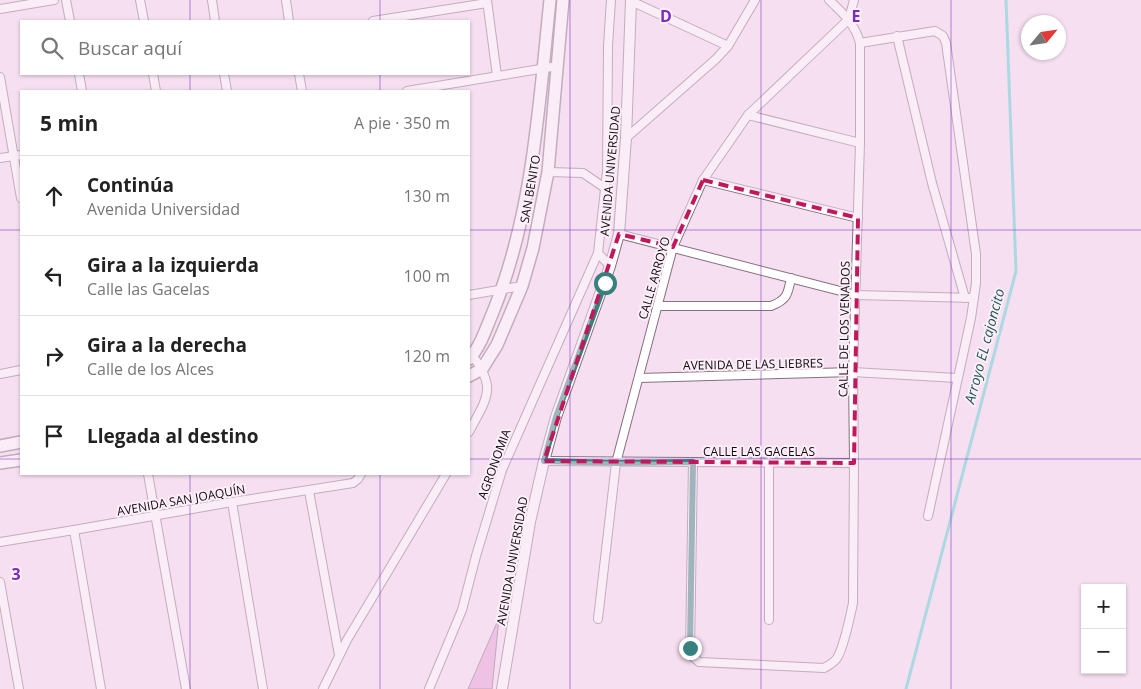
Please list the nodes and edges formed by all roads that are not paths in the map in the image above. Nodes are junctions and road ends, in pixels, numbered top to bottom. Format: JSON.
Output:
{"nodes":[{"id":1,"x":54,"y":0,"type":"edge"},
{"id":2,"x":66,"y":0,"type":"edge"},
{"id":3,"x":140,"y":0,"type":"edge"},
{"id":4,"x":212,"y":0,"type":"edge"},
{"id":5,"x":286,"y":0,"type":"edge"},
{"id":6,"x":550,"y":0,"type":"edge"},
{"id":7,"x":564,"y":0,"type":"edge"},
{"id":8,"x":610,"y":0,"type":"edge"},
{"id":9,"x":631,"y":0,"type":"edge"},
{"id":10,"x":755,"y":0,"type":"edge"},
{"id":11,"x":829,"y":0,"type":"edge"},
{"id":12,"x":854,"y":0,"type":"edge"},
{"id":13,"x":487,"y":1,"type":"edge"},
{"id":14,"x":0,"y":9,"type":"edge"},
{"id":15,"x":849,"y":19,"type":"junction"},
{"id":16,"x":70,"y":20,"type":"edge"},
{"id":17,"x":144,"y":20,"type":"edge"},
{"id":18,"x":215,"y":20,"type":"edge"},
{"id":19,"x":290,"y":20,"type":"edge"},
{"id":20,"x":379,"y":20,"type":"edge"},
{"id":21,"x":897,"y":36,"type":"junction"},
{"id":22,"x":860,"y":42,"type":"junction"},
{"id":23,"x":728,"y":46,"type":"junction"},
{"id":24,"x":558,"y":66,"type":"junction"},
{"id":25,"x":543,"y":69,"type":"junction"},
{"id":26,"x":79,"y":75,"type":"edge"},
{"id":27,"x":153,"y":75,"type":"edge"},
{"id":28,"x":224,"y":75,"type":"edge"},
{"id":29,"x":298,"y":75,"type":"edge"},
{"id":30,"x":0,"y":76,"type":"edge"},
{"id":31,"x":498,"y":76,"type":"junction"},
{"id":32,"x":458,"y":87,"type":"edge"},
{"id":33,"x":82,"y":90,"type":"edge"},
{"id":34,"x":156,"y":90,"type":"edge"},
{"id":35,"x":227,"y":90,"type":"edge"},
{"id":36,"x":302,"y":90,"type":"edge"},
{"id":37,"x":420,"y":90,"type":"edge"},
{"id":38,"x":748,"y":115,"type":"junction"},
{"id":39,"x":626,"y":138,"type":"junction"},
{"id":40,"x":860,"y":143,"type":"junction"},
{"id":41,"x":18,"y":156,"type":"edge"},
{"id":42,"x":0,"y":158,"type":"edge"},
{"id":43,"x":548,"y":172,"type":"junction"},
{"id":44,"x":703,"y":180,"type":"junction"},
{"id":45,"x":20,"y":184,"type":"edge"},
{"id":46,"x":605,"y":188,"type":"junction"},
{"id":47,"x":858,"y":218,"type":"junction"},
{"id":48,"x":619,"y":234,"type":"junction"},
{"id":49,"x":673,"y":247,"type":"junction"},
{"id":50,"x":598,"y":254,"type":"junction"},
{"id":51,"x":610,"y":266,"type":"junction"},
{"id":52,"x":791,"y":278,"type":"junction"},
{"id":53,"x":522,"y":286,"type":"junction"},
{"id":54,"x":502,"y":289,"type":"junction"},
{"id":55,"x":470,"y":295,"type":"edge"},
{"id":56,"x":856,"y":295,"type":"junction"},
{"id":57,"x":965,"y":298,"type":"junction"},
{"id":58,"x":974,"y":298,"type":"junction"},
{"id":59,"x":658,"y":306,"type":"junction"},
{"id":60,"x":470,"y":357,"type":"edge"},
{"id":61,"x":20,"y":370,"type":"edge"},
{"id":62,"x":477,"y":372,"type":"edge"},
{"id":63,"x":853,"y":372,"type":"junction"},
{"id":64,"x":0,"y":374,"type":"edge"},
{"id":65,"x":638,"y":378,"type":"junction"},
{"id":66,"x":957,"y":378,"type":"junction"},
{"id":67,"x":470,"y":430,"type":"edge"},
{"id":68,"x":20,"y":442,"type":"edge"},
{"id":69,"x":0,"y":446,"type":"edge"},
{"id":70,"x":20,"y":460,"type":"edge"},
{"id":71,"x":544,"y":461,"type":"junction"},
{"id":72,"x":693,"y":462,"type":"junction"},
{"id":73,"x":769,"y":462,"type":"junction"},
{"id":74,"x":0,"y":463,"type":"edge"},
{"id":75,"x":616,"y":463,"type":"junction"},
{"id":76,"x":854,"y":463,"type":"junction"},
{"id":77,"x":148,"y":475,"type":"edge"},
{"id":78,"x":360,"y":475,"type":"edge"},
{"id":79,"x":445,"y":475,"type":"edge"},
{"id":80,"x":309,"y":491,"type":"junction"},
{"id":81,"x":232,"y":502,"type":"junction"},
{"id":82,"x":156,"y":516,"type":"junction"},
{"id":83,"x":928,"y":516,"type":"dead end"},
{"id":84,"x":74,"y":530,"type":"junction"},
{"id":85,"x":0,"y":542,"type":"edge"},
{"id":86,"x":0,"y":582,"type":"edge"},
{"id":87,"x":598,"y":619,"type":"dead end"},
{"id":88,"x":769,"y":620,"type":"dead end"},
{"id":89,"x":339,"y":655,"type":"junction"},
{"id":90,"x":19,"y":689,"type":"edge"},
{"id":91,"x":101,"y":689,"type":"edge"},
{"id":92,"x":186,"y":689,"type":"edge"},
{"id":93,"x":263,"y":689,"type":"edge"},
{"id":94,"x":322,"y":689,"type":"edge"},
{"id":95,"x":429,"y":689,"type":"edge"},
{"id":96,"x":502,"y":689,"type":"edge"}],
"edges":[{"from":1,"to":14,"type":"street"},
{"from":2,"to":16,"type":"street"},
{"from":3,"to":17,"type":"street"},
{"from":4,"to":18,"type":"street"},
{"from":5,"to":19,"type":"street"},
{"from":6,"to":25,"type":"main road","name":"SAN BENITO"},
{"from":7,"to":24,"type":"main road","name":"SAN BENITO"},
{"from":8,"to":46,"type":"street"},
{"from":9,"to":23,"type":"street"},
{"from":9,"to":39,"type":"street","name":"AVENIDA UNIVERSIDAD"},
{"from":10,"to":23,"type":"street"},
{"from":11,"to":15,"type":"street","name":"CALLE DE LOS VENADOS"},
{"from":12,"to":15,"type":"street"},
{"from":13,"to":20,"type":"street"},
{"from":13,"to":31,"type":"street"},
{"from":15,"to":22,"type":"street","name":"CALLE DE LOS VENADOS"},
{"from":15,"to":38,"type":"street","name":"CALLE ARROYO"},
{"from":21,"to":22,"type":"street"},
{"from":21,"to":57,"type":"street"},
{"from":21,"to":58,"type":"street"},
{"from":22,"to":40,"type":"street","name":"CALLE DE LOS VENADOS"},
{"from":23,"to":39,"type":"street"},
{"from":24,"to":25,"type":"street"},
{"from":24,"to":43,"type":"main road","name":"SAN BENITO"},
{"from":25,"to":31,"type":"street"},
{"from":25,"to":54,"type":"main road","name":"SAN BENITO"},
{"from":26,"to":33,"type":"street"},
{"from":27,"to":34,"type":"street"},
{"from":28,"to":35,"type":"street"},
{"from":29,"to":36,"type":"street"},
{"from":30,"to":41,"type":"street"},
{"from":31,"to":32,"type":"street"},
{"from":32,"to":37,"type":"street"},
{"from":38,"to":40,"type":"street"},
{"from":38,"to":44,"type":"street","name":"CALLE ARROYO"},
{"from":39,"to":48,"type":"street","name":"AVENIDA UNIVERSIDAD"},
{"from":40,"to":47,"type":"street","name":"CALLE DE LOS VENADOS"},
{"from":41,"to":42,"type":"street"},
{"from":41,"to":45,"type":"street"},
{"from":43,"to":46,"type":"street"},
{"from":43,"to":53,"type":"main road","name":"SAN BENITO"},
{"from":44,"to":47,"type":"street"},
{"from":44,"to":49,"type":"street","name":"CALLE ARROYO"},
{"from":46,"to":50,"type":"street"},
{"from":47,"to":56,"type":"street","name":"CALLE DE LOS VENADOS"},
{"from":48,"to":49,"type":"street"},
{"from":48,"to":51,"type":"street","name":"AVENIDA UNIVERSIDAD"},
{"from":49,"to":52,"type":"street"},
{"from":49,"to":59,"type":"street","name":"CALLE ARROYO"},
{"from":50,"to":51,"type":"street"},
{"from":50,"to":95,"type":"street","name":"AGRONOMIA"},
{"from":51,"to":71,"type":"street","name":"AVENIDA UNIVERSIDAD"},
{"from":52,"to":56,"type":"street"},
{"from":52,"to":59,"type":"street"},
{"from":53,"to":54,"type":"street"},
{"from":53,"to":62,"type":"main road","name":"SAN BENITO"},
{"from":54,"to":55,"type":"street"},
{"from":54,"to":60,"type":"main road","name":"SAN BENITO"},
{"from":56,"to":57,"type":"street"},
{"from":56,"to":63,"type":"street","name":"CALLE DE LOS VENADOS"},
{"from":57,"to":58,"type":"street"},
{"from":58,"to":66,"type":"street"},
{"from":59,"to":65,"type":"street","name":"CALLE ARROYO"},
{"from":60,"to":62,"type":"street"},
{"from":61,"to":64,"type":"street"},
{"from":62,"to":67,"type":"street"},
{"from":63,"to":65,"type":"street","name":"AVENIDA DE LAS LIEBRES"},
{"from":63,"to":66,"type":"street","name":"AVENIDA DE LAS LIEBRES"},
{"from":63,"to":76,"type":"street","name":"CALLE DE LOS VENADOS"},
{"from":65,"to":75,"type":"street","name":"CALLE ARROYO"},
{"from":66,"to":83,"type":"street"},
{"from":68,"to":69,"type":"main road"},
{"from":70,"to":74,"type":"main road"},
{"from":71,"to":75,"type":"street","name":"CALLE LAS GACELAS"},
{"from":71,"to":96,"type":"street","name":"AVENIDA UNIVERSIDAD"},
{"from":72,"to":73,"type":"street","name":"CALLE LAS GACELAS"},
{"from":72,"to":75,"type":"street","name":"CALLE LAS GACELAS"},
{"from":72,"to":76,"type":"street","name":"CALLE DE LOS VENADOS"},
{"from":73,"to":76,"type":"street","name":"CALLE LAS GACELAS"},
{"from":73,"to":88,"type":"street"},
{"from":75,"to":87,"type":"street","name":"CALLE ARROYO"},
{"from":77,"to":82,"type":"street"},
{"from":78,"to":80,"type":"street","name":"AVENIDA SAN JOAQUÍN"},
{"from":79,"to":89,"type":"street"},
{"from":80,"to":81,"type":"street","name":"AVENIDA SAN JOAQUÍN"},
{"from":80,"to":89,"type":"street"},
{"from":81,"to":82,"type":"street","name":"AVENIDA SAN JOAQUÍN"},
{"from":81,"to":93,"type":"street"},
{"from":82,"to":84,"type":"street","name":"AVENIDA SAN JOAQUÍN"},
{"from":82,"to":92,"type":"street"},
{"from":84,"to":85,"type":"street","name":"AVENIDA SAN JOAQUÍN"},
{"from":84,"to":91,"type":"street"},
{"from":86,"to":90,"type":"street"},
{"from":89,"to":94,"type":"street"}]}
